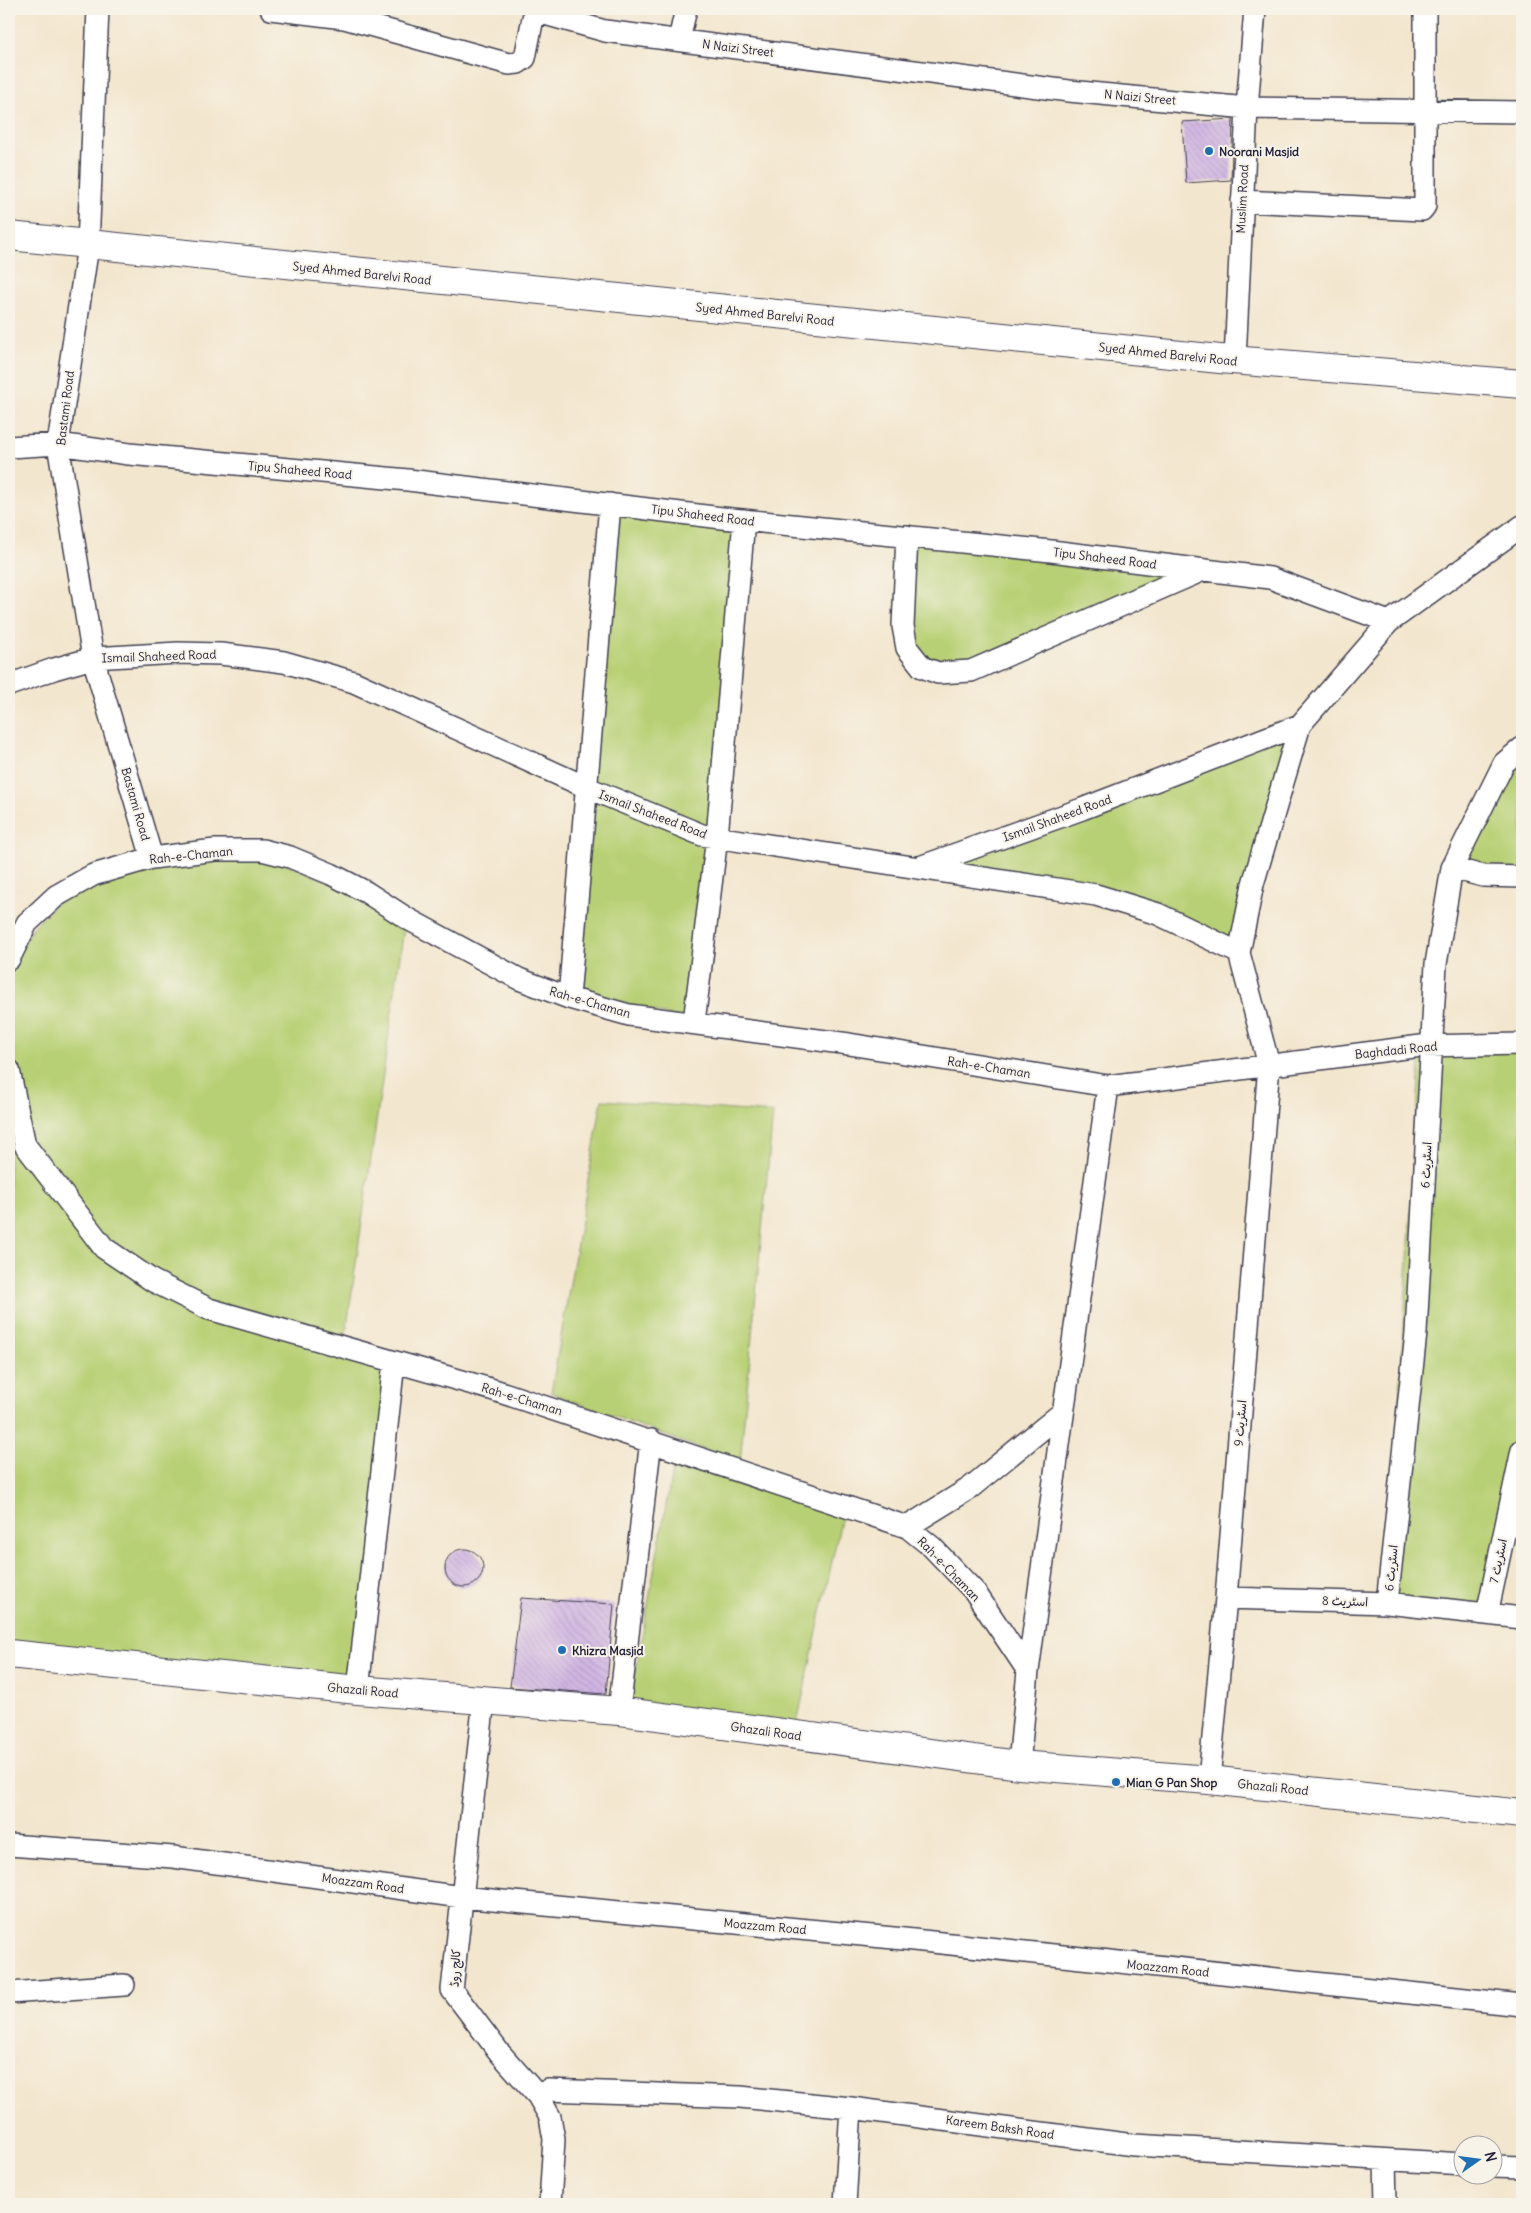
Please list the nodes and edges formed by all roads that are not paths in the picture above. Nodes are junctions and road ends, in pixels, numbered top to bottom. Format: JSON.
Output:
{"nodes":[{"id":1,"x":98,"y":9,"type":"edge"},
{"id":2,"x":271,"y":9,"type":"edge"},
{"id":3,"x":686,"y":9,"type":"edge"},
{"id":4,"x":1255,"y":9,"type":"edge"},
{"id":5,"x":1425,"y":9,"type":"edge"},
{"id":6,"x":679,"y":40,"type":"junction"},
{"id":7,"x":1247,"y":108,"type":"junction"},
{"id":8,"x":1424,"y":112,"type":"junction"},
{"id":9,"x":1522,"y":112,"type":"edge"},
{"id":10,"x":1242,"y":201,"type":"junction"},
{"id":11,"x":9,"y":236,"type":"edge"},
{"id":12,"x":88,"y":246,"type":"junction"},
{"id":13,"x":1235,"y":360,"type":"junction"},
{"id":14,"x":1522,"y":384,"type":"edge"},
{"id":15,"x":58,"y":444,"type":"junction"},
{"id":16,"x":9,"y":447,"type":"edge"},
{"id":17,"x":610,"y":504,"type":"junction"},
{"id":18,"x":744,"y":520,"type":"junction"},
{"id":19,"x":1522,"y":526,"type":"edge"},
{"id":20,"x":907,"y":536,"type":"junction"},
{"id":21,"x":1203,"y":570,"type":"junction"},
{"id":22,"x":1389,"y":622,"type":"junction"},
{"id":23,"x":93,"y":658,"type":"junction"},
{"id":24,"x":9,"y":685,"type":"edge"},
{"id":25,"x":1300,"y":725,"type":"junction"},
{"id":26,"x":1522,"y":748,"type":"edge"},
{"id":27,"x":588,"y":788,"type":"junction"},
{"id":28,"x":717,"y":838,"type":"junction"},
{"id":29,"x":152,"y":858,"type":"junction"},
{"id":30,"x":1452,"y":868,"type":"junction"},
{"id":31,"x":914,"y":869,"type":"junction"},
{"id":32,"x":1522,"y":878,"type":"edge"},
{"id":33,"x":1240,"y":953,"type":"junction"},
{"id":34,"x":9,"y":959,"type":"edge"},
{"id":35,"x":569,"y":998,"type":"junction"},
{"id":36,"x":694,"y":1022,"type":"junction"},
{"id":37,"x":1522,"y":1044,"type":"edge"},
{"id":38,"x":1433,"y":1046,"type":"junction"},
{"id":39,"x":1270,"y":1066,"type":"junction"},
{"id":40,"x":9,"y":1070,"type":"edge"},
{"id":41,"x":1108,"y":1086,"type":"junction"},
{"id":42,"x":17,"y":1143,"type":"edge"},
{"id":43,"x":394,"y":1362,"type":"junction"},
{"id":44,"x":1063,"y":1412,"type":"junction"},
{"id":45,"x":651,"y":1440,"type":"junction"},
{"id":46,"x":1522,"y":1450,"type":"edge"},
{"id":47,"x":907,"y":1527,"type":"junction"},
{"id":48,"x":1226,"y":1598,"type":"junction"},
{"id":49,"x":1388,"y":1603,"type":"junction"},
{"id":50,"x":1487,"y":1614,"type":"junction"},
{"id":51,"x":1522,"y":1618,"type":"edge"},
{"id":52,"x":9,"y":1654,"type":"edge"},
{"id":53,"x":1028,"y":1671,"type":"junction"},
{"id":54,"x":358,"y":1690,"type":"junction"},
{"id":55,"x":484,"y":1699,"type":"junction"},
{"id":56,"x":619,"y":1711,"type":"junction"},
{"id":57,"x":1019,"y":1765,"type":"junction"},
{"id":58,"x":1209,"y":1780,"type":"junction"},
{"id":59,"x":1522,"y":1814,"type":"edge"},
{"id":60,"x":9,"y":1845,"type":"edge"},
{"id":61,"x":461,"y":1897,"type":"junction"},
{"id":62,"x":124,"y":1985,"type":"dead end"},
{"id":63,"x":9,"y":1993,"type":"edge"},
{"id":64,"x":1522,"y":2005,"type":"edge"},
{"id":65,"x":538,"y":2096,"type":"junction"},
{"id":66,"x":851,"y":2108,"type":"junction"},
{"id":67,"x":1385,"y":2160,"type":"junction"},
{"id":68,"x":1454,"y":2163,"type":"edge"},
{"id":69,"x":1504,"y":2167,"type":"edge"},
{"id":70,"x":1522,"y":2168,"type":"edge"},
{"id":71,"x":550,"y":2204,"type":"edge"},
{"id":72,"x":845,"y":2204,"type":"edge"},
{"id":73,"x":1386,"y":2204,"type":"edge"}],
"edges":[{"from":1,"to":12,"type":"street","name":"Bastami Road"},
{"from":2,"to":6,"type":"street","name":"N Naizi Street"},
{"from":3,"to":6,"type":"street"},
{"from":4,"to":7,"type":"street","name":"Muslim Road"},
{"from":5,"to":8,"type":"street"},
{"from":6,"to":7,"type":"street","name":"N Naizi Street"},
{"from":7,"to":8,"type":"street","name":"N Naizi Street"},
{"from":7,"to":10,"type":"street","name":"Muslim Road"},
{"from":8,"to":9,"type":"street","name":"N Naizi Street"},
{"from":8,"to":10,"type":"street"},
{"from":10,"to":13,"type":"street","name":"Muslim Road"},
{"from":11,"to":12,"type":"main road","name":"Syed Ahmed Barelvi Road"},
{"from":12,"to":13,"type":"main road","name":"Syed Ahmed Barelvi Road"},
{"from":12,"to":15,"type":"street","name":"Bastami Road"},
{"from":13,"to":14,"type":"main road","name":"Syed Ahmed Barelvi Road"},
{"from":15,"to":16,"type":"street","name":"Tipu Shaheed Road"},
{"from":15,"to":17,"type":"street","name":"Tipu Shaheed Road"},
{"from":15,"to":23,"type":"street","name":"Bastami Road"},
{"from":17,"to":18,"type":"street","name":"Tipu Shaheed Road"},
{"from":17,"to":27,"type":"street"},
{"from":18,"to":20,"type":"street","name":"Tipu Shaheed Road"},
{"from":18,"to":28,"type":"street"},
{"from":19,"to":22,"type":"street"},
{"from":20,"to":21,"type":"street","name":"Tipu Shaheed Road"},
{"from":20,"to":21,"type":"street"},
{"from":21,"to":22,"type":"street","name":"Tipu Shaheed Road"},
{"from":22,"to":25,"type":"street"},
{"from":23,"to":24,"type":"street","name":"Ismail Shaheed Road"},
{"from":23,"to":27,"type":"street","name":"Ismail Shaheed Road"},
{"from":23,"to":29,"type":"street","name":"Bastami Road"},
{"from":25,"to":31,"type":"street","name":"Ismail Shaheed Road"},
{"from":25,"to":33,"type":"street"},
{"from":26,"to":30,"type":"street","name":"اسٹریٹ 6"},
{"from":27,"to":28,"type":"street","name":"Ismail Shaheed Road"},
{"from":27,"to":35,"type":"street"},
{"from":28,"to":31,"type":"street","name":"Ismail Shaheed Road"},
{"from":28,"to":36,"type":"street"},
{"from":29,"to":34,"type":"street","name":"Rah-e-Chaman"},
{"from":29,"to":35,"type":"street","name":"Rah-e-Chaman"},
{"from":30,"to":32,"type":"street"},
{"from":30,"to":38,"type":"street","name":"اسٹریٹ 6"},
{"from":31,"to":33,"type":"street"},
{"from":33,"to":39,"type":"street","name":"اسٹریٹ 9"},
{"from":35,"to":36,"type":"street","name":"Rah-e-Chaman"},
{"from":36,"to":41,"type":"street","name":"Rah-e-Chaman"},
{"from":37,"to":38,"type":"street","name":"Baghdadi Road"},
{"from":38,"to":39,"type":"street","name":"Baghdadi Road"},
{"from":38,"to":49,"type":"street","name":"اسٹریٹ 6"},
{"from":39,"to":41,"type":"street","name":"Rah-e-Chaman"},
{"from":39,"to":48,"type":"street","name":"اسٹریٹ 9"},
{"from":40,"to":42,"type":"street","name":"Rah-e-Chaman"},
{"from":41,"to":44,"type":"street"},
{"from":42,"to":43,"type":"street","name":"Rah-e-Chaman"},
{"from":43,"to":45,"type":"street","name":"Rah-e-Chaman"},
{"from":43,"to":54,"type":"street"},
{"from":44,"to":47,"type":"street"},
{"from":44,"to":53,"type":"street"},
{"from":45,"to":47,"type":"street","name":"Rah-e-Chaman"},
{"from":45,"to":56,"type":"street"},
{"from":46,"to":50,"type":"street","name":"اسٹریٹ 7"},
{"from":47,"to":53,"type":"street","name":"Rah-e-Chaman"},
{"from":48,"to":49,"type":"street","name":"اسٹریٹ 8"},
{"from":48,"to":58,"type":"street","name":"اسٹریٹ 9"},
{"from":49,"to":50,"type":"street","name":"اسٹریٹ 8"},
{"from":50,"to":51,"type":"street","name":"اسٹریٹ 8"},
{"from":52,"to":54,"type":"main road","name":"Ghazali Road"},
{"from":53,"to":57,"type":"street"},
{"from":54,"to":55,"type":"main road","name":"Ghazali Road"},
{"from":55,"to":56,"type":"main road","name":"Ghazali Road"},
{"from":55,"to":61,"type":"street","name":"کالج روڈ"},
{"from":56,"to":57,"type":"main road","name":"Ghazali Road"},
{"from":57,"to":58,"type":"main road","name":"Ghazali Road"},
{"from":58,"to":59,"type":"main road","name":"Ghazali Road"},
{"from":60,"to":61,"type":"street","name":"Moazzam Road"},
{"from":61,"to":64,"type":"street","name":"Moazzam Road"},
{"from":61,"to":65,"type":"street","name":"کالج روڈ"},
{"from":62,"to":63,"type":"street"},
{"from":65,"to":66,"type":"street","name":"Kareem Baksh Road"},
{"from":65,"to":71,"type":"street","name":"کالج روڈ"},
{"from":66,"to":67,"type":"street","name":"Kareem Baksh Road"},
{"from":66,"to":72,"type":"street"},
{"from":67,"to":68,"type":"street","name":"Kareem Baksh Road"},
{"from":67,"to":73,"type":"street"},
{"from":69,"to":70,"type":"street"}]}
